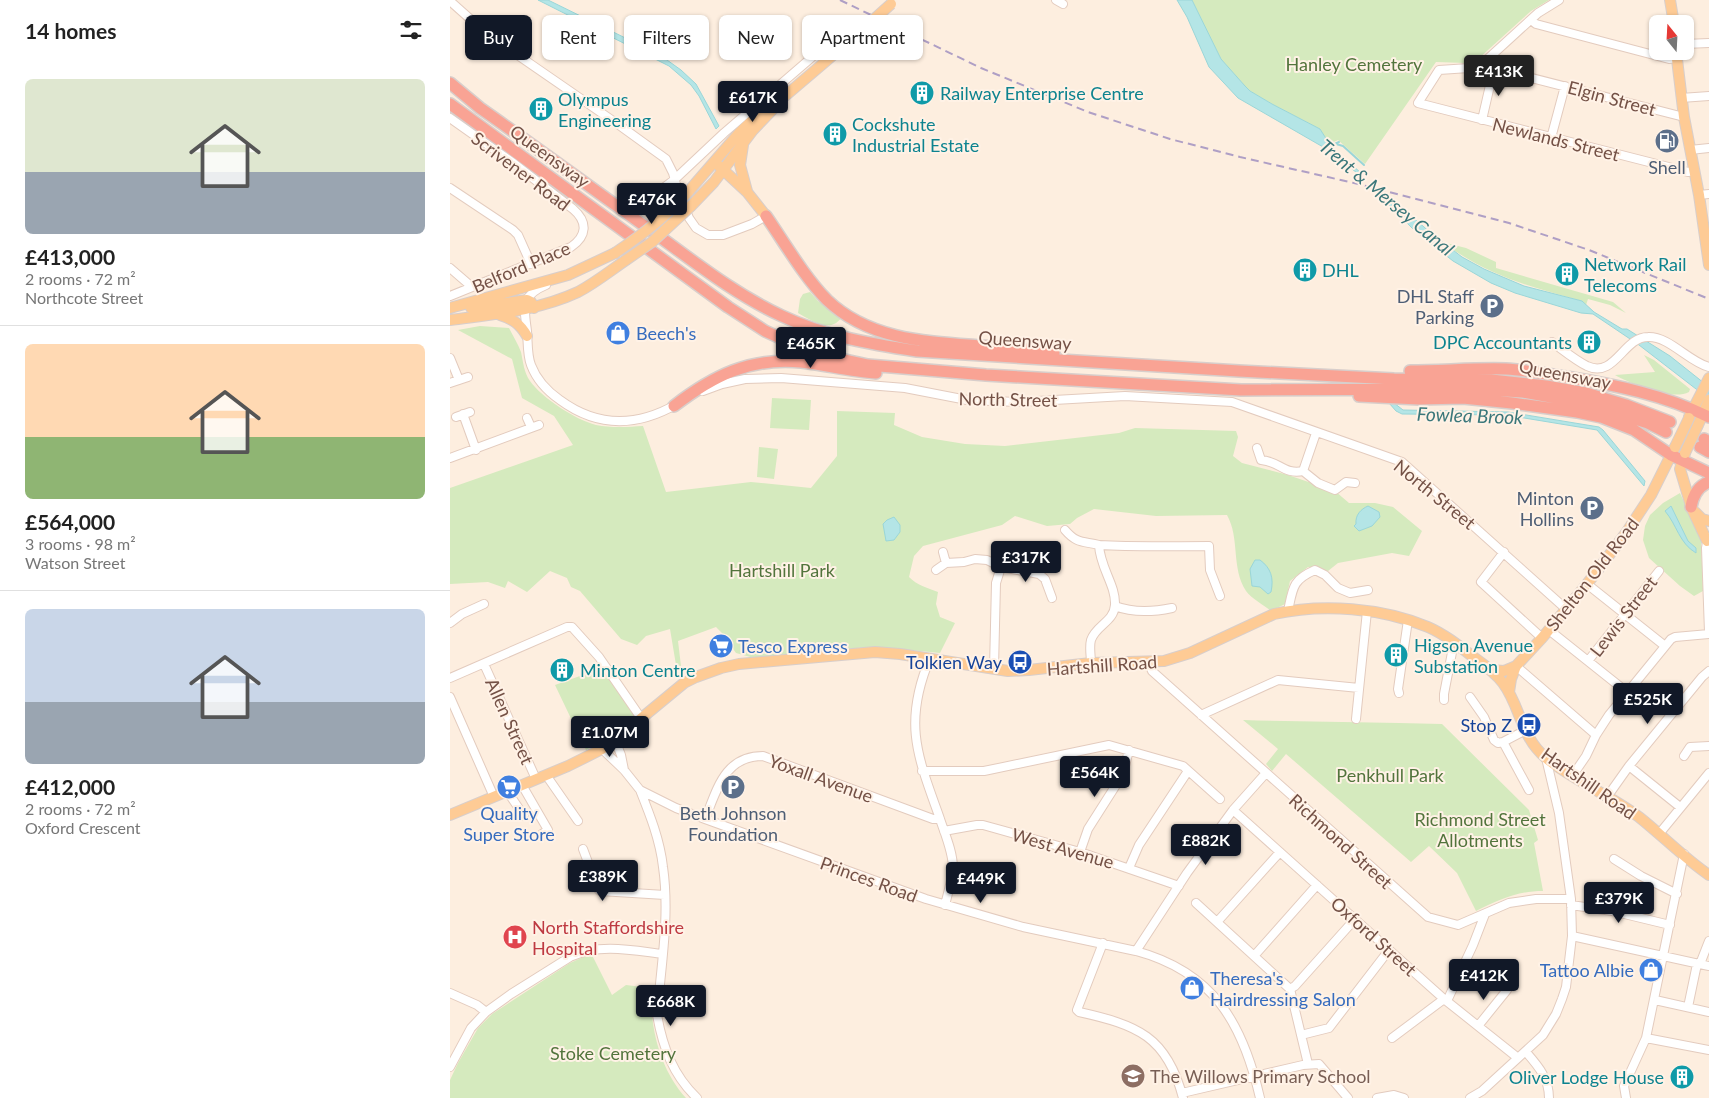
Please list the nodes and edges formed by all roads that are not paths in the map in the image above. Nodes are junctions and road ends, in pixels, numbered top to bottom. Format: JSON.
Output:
{"nodes":[{"id":1,"x":1559,"y":0,"type":"edge"},
{"id":2,"x":1670,"y":0,"type":"edge"},
{"id":3,"x":450,"y":1,"type":"edge"},
{"id":4,"x":894,"y":2,"type":"edge"},
{"id":5,"x":1672,"y":15,"type":"edge"},
{"id":6,"x":1531,"y":20,"type":"junction"},
{"id":7,"x":1709,"y":43,"type":"edge"},
{"id":8,"x":1694,"y":44,"type":"edge"},
{"id":9,"x":1649,"y":54,"type":"edge"},
{"id":10,"x":809,"y":60,"type":"edge"},
{"id":11,"x":1677,"y":60,"type":"edge"},
{"id":12,"x":1481,"y":66,"type":"junction"},
{"id":13,"x":1494,"y":68,"type":"junction"},
{"id":14,"x":450,"y":83,"type":"edge"},
{"id":15,"x":1565,"y":86,"type":"junction"},
{"id":16,"x":785,"y":96,"type":"junction"},
{"id":17,"x":1709,"y":96,"type":"edge"},
{"id":18,"x":1681,"y":98,"type":"junction"},
{"id":19,"x":1418,"y":103,"type":"joint"},
{"id":20,"x":450,"y":104,"type":"edge"},
{"id":21,"x":1684,"y":117,"type":"junction"},
{"id":22,"x":450,"y":118,"type":"edge"},
{"id":23,"x":1482,"y":120,"type":"junction"},
{"id":24,"x":1552,"y":138,"type":"junction"},
{"id":25,"x":744,"y":141,"type":"junction"},
{"id":26,"x":1709,"y":148,"type":"edge"},
{"id":27,"x":1690,"y":150,"type":"junction"},
{"id":28,"x":714,"y":162,"type":"junction"},
{"id":29,"x":723,"y":170,"type":"junction"},
{"id":30,"x":1694,"y":171,"type":"junction"},
{"id":31,"x":674,"y":180,"type":"junction"},
{"id":32,"x":734,"y":182,"type":"junction"},
{"id":33,"x":450,"y":188,"type":"edge"},
{"id":34,"x":747,"y":192,"type":"junction"},
{"id":35,"x":1704,"y":195,"type":"edge"},
{"id":36,"x":643,"y":197,"type":"dead end"},
{"id":37,"x":700,"y":198,"type":"junction"},
{"id":38,"x":766,"y":216,"type":"junction"},
{"id":39,"x":584,"y":230,"type":"joint"},
{"id":40,"x":531,"y":264,"type":"junction"},
{"id":41,"x":1709,"y":265,"type":"edge"},
{"id":42,"x":450,"y":268,"type":"edge"},
{"id":43,"x":568,"y":275,"type":"junction"},
{"id":44,"x":472,"y":287,"type":"junction"},
{"id":45,"x":450,"y":296,"type":"edge"},
{"id":46,"x":529,"y":306,"type":"junction"},
{"id":47,"x":450,"y":309,"type":"edge"},
{"id":48,"x":497,"y":314,"type":"junction"},
{"id":49,"x":450,"y":320,"type":"edge"},
{"id":50,"x":527,"y":336,"type":"junction"},
{"id":51,"x":1552,"y":342,"type":"dead end"},
{"id":52,"x":450,"y":358,"type":"edge"},
{"id":53,"x":1162,"y":366,"type":"junction"},
{"id":54,"x":1709,"y":367,"type":"edge"},
{"id":55,"x":1238,"y":371,"type":"junction"},
{"id":56,"x":986,"y":375,"type":"junction"},
{"id":57,"x":468,"y":377,"type":"dead end"},
{"id":58,"x":459,"y":380,"type":"junction"},
{"id":59,"x":1707,"y":380,"type":"edge"},
{"id":60,"x":450,"y":383,"type":"edge"},
{"id":61,"x":1241,"y":390,"type":"junction"},
{"id":62,"x":674,"y":406,"type":"junction"},
{"id":63,"x":1701,"y":411,"type":"edge"},
{"id":64,"x":463,"y":414,"type":"dead end"},
{"id":65,"x":527,"y":418,"type":"dead end"},
{"id":66,"x":1316,"y":433,"type":"junction"},
{"id":67,"x":1257,"y":448,"type":"dead end"},
{"id":68,"x":476,"y":450,"type":"junction"},
{"id":69,"x":1673,"y":451,"type":"junction"},
{"id":70,"x":1684,"y":456,"type":"junction"},
{"id":71,"x":450,"y":458,"type":"edge"},
{"id":72,"x":1303,"y":471,"type":"junction"},
{"id":73,"x":1709,"y":473,"type":"edge"},
{"id":74,"x":1660,"y":478,"type":"junction"},
{"id":75,"x":1683,"y":479,"type":"junction"},
{"id":76,"x":1709,"y":482,"type":"edge"},
{"id":77,"x":1355,"y":483,"type":"dead end"},
{"id":78,"x":1692,"y":508,"type":"junction"},
{"id":79,"x":1709,"y":521,"type":"edge"},
{"id":80,"x":1066,"y":530,"type":"dead end"},
{"id":81,"x":1708,"y":538,"type":"edge"},
{"id":82,"x":1100,"y":545,"type":"junction"},
{"id":83,"x":943,"y":552,"type":"dead end"},
{"id":84,"x":1504,"y":552,"type":"junction"},
{"id":85,"x":946,"y":563,"type":"junction"},
{"id":86,"x":1001,"y":567,"type":"junction"},
{"id":87,"x":936,"y":570,"type":"dead end"},
{"id":88,"x":1659,"y":571,"type":"dead end"},
{"id":89,"x":1587,"y":584,"type":"junction"},
{"id":90,"x":1368,"y":590,"type":"dead end"},
{"id":91,"x":1220,"y":596,"type":"dead end"},
{"id":92,"x":1052,"y":598,"type":"dead end"},
{"id":93,"x":484,"y":604,"type":"dead end"},
{"id":94,"x":1115,"y":606,"type":"junction"},
{"id":95,"x":1172,"y":608,"type":"dead end"},
{"id":96,"x":1566,"y":609,"type":"junction"},
{"id":97,"x":1288,"y":611,"type":"junction"},
{"id":98,"x":1367,"y":612,"type":"junction"},
{"id":99,"x":1625,"y":614,"type":"junction"},
{"id":100,"x":1408,"y":620,"type":"junction"},
{"id":101,"x":450,"y":623,"type":"edge"},
{"id":102,"x":1709,"y":624,"type":"edge"},
{"id":103,"x":1709,"y":633,"type":"edge"},
{"id":104,"x":1545,"y":634,"type":"junction"},
{"id":105,"x":1454,"y":642,"type":"junction"},
{"id":106,"x":1665,"y":646,"type":"junction"},
{"id":107,"x":930,"y":658,"type":"junction"},
{"id":108,"x":1588,"y":661,"type":"junction"},
{"id":109,"x":1148,"y":662,"type":"junction"},
{"id":110,"x":1091,"y":663,"type":"junction"},
{"id":111,"x":484,"y":664,"type":"junction"},
{"id":112,"x":1516,"y":666,"type":"junction"},
{"id":113,"x":994,"y":668,"type":"junction"},
{"id":114,"x":1491,"y":670,"type":"junction"},
{"id":115,"x":1709,"y":671,"type":"edge"},
{"id":116,"x":450,"y":678,"type":"edge"},
{"id":117,"x":1359,"y":688,"type":"junction"},
{"id":118,"x":1509,"y":692,"type":"junction"},
{"id":119,"x":1399,"y":693,"type":"dead end"},
{"id":120,"x":1628,"y":693,"type":"junction"},
{"id":121,"x":450,"y":697,"type":"edge"},
{"id":122,"x":1470,"y":697,"type":"dead end"},
{"id":123,"x":1444,"y":700,"type":"dead end"},
{"id":124,"x":1201,"y":715,"type":"junction"},
{"id":125,"x":641,"y":718,"type":"junction"},
{"id":126,"x":1356,"y":720,"type":"dead end"},
{"id":127,"x":1524,"y":731,"type":"junction"},
{"id":128,"x":1596,"y":735,"type":"junction"},
{"id":129,"x":615,"y":740,"type":"junction"},
{"id":130,"x":1504,"y":742,"type":"junction"},
{"id":131,"x":1709,"y":746,"type":"edge"},
{"id":132,"x":602,"y":749,"type":"junction"},
{"id":133,"x":1129,"y":750,"type":"junction"},
{"id":134,"x":1684,"y":756,"type":"dead end"},
{"id":135,"x":1546,"y":758,"type":"junction"},
{"id":136,"x":1629,"y":766,"type":"junction"},
{"id":137,"x":624,"y":770,"type":"junction"},
{"id":138,"x":922,"y":771,"type":"junction"},
{"id":139,"x":1188,"y":771,"type":"junction"},
{"id":140,"x":1266,"y":773,"type":"junction"},
{"id":141,"x":1709,"y":773,"type":"edge"},
{"id":142,"x":1573,"y":776,"type":"junction"},
{"id":143,"x":541,"y":777,"type":"junction"},
{"id":144,"x":522,"y":785,"type":"junction"},
{"id":145,"x":640,"y":790,"type":"junction"},
{"id":146,"x":1529,"y":790,"type":"dead end"},
{"id":147,"x":507,"y":791,"type":"junction"},
{"id":148,"x":494,"y":796,"type":"junction"},
{"id":149,"x":1607,"y":796,"type":"junction"},
{"id":150,"x":1220,"y":799,"type":"dead end"},
{"id":151,"x":1680,"y":807,"type":"junction"},
{"id":152,"x":1233,"y":810,"type":"junction"},
{"id":153,"x":450,"y":815,"type":"edge"},
{"id":154,"x":524,"y":816,"type":"dead end"},
{"id":155,"x":705,"y":819,"type":"junction"},
{"id":156,"x":940,"y":819,"type":"junction"},
{"id":157,"x":578,"y":820,"type":"dead end"},
{"id":158,"x":944,"y":831,"type":"junction"},
{"id":159,"x":542,"y":834,"type":"dead end"},
{"id":160,"x":1659,"y":834,"type":"junction"},
{"id":161,"x":583,"y":849,"type":"dead end"},
{"id":162,"x":1080,"y":852,"type":"junction"},
{"id":163,"x":1280,"y":852,"type":"junction"},
{"id":164,"x":1686,"y":856,"type":"junction"},
{"id":165,"x":1614,"y":858,"type":"dead end"},
{"id":166,"x":1129,"y":868,"type":"junction"},
{"id":167,"x":1708,"y":869,"type":"edge"},
{"id":168,"x":1179,"y":886,"type":"junction"},
{"id":169,"x":1317,"y":886,"type":"junction"},
{"id":170,"x":1676,"y":894,"type":"junction"},
{"id":171,"x":666,"y":895,"type":"junction"},
{"id":172,"x":1571,"y":902,"type":"junction"},
{"id":173,"x":1196,"y":903,"type":"dead end"},
{"id":174,"x":945,"y":905,"type":"junction"},
{"id":175,"x":1485,"y":914,"type":"junction"},
{"id":176,"x":1355,"y":919,"type":"junction"},
{"id":177,"x":1217,"y":922,"type":"junction"},
{"id":178,"x":1670,"y":924,"type":"junction"},
{"id":179,"x":1572,"y":936,"type":"junction"},
{"id":180,"x":1709,"y":941,"type":"edge"},
{"id":181,"x":1103,"y":943,"type":"junction"},
{"id":182,"x":1389,"y":950,"type":"junction"},
{"id":183,"x":1136,"y":951,"type":"junction"},
{"id":184,"x":662,"y":954,"type":"junction"},
{"id":185,"x":1254,"y":956,"type":"junction"},
{"id":186,"x":1664,"y":956,"type":"junction"},
{"id":187,"x":1698,"y":964,"type":"junction"},
{"id":188,"x":1709,"y":966,"type":"edge"},
{"id":189,"x":1290,"y":989,"type":"junction"},
{"id":190,"x":1507,"y":990,"type":"dead end"},
{"id":191,"x":450,"y":993,"type":"edge"},
{"id":192,"x":1445,"y":1000,"type":"junction"},
{"id":193,"x":1655,"y":1000,"type":"junction"},
{"id":194,"x":1688,"y":1007,"type":"junction"},
{"id":195,"x":486,"y":1012,"type":"junction"},
{"id":196,"x":1709,"y":1012,"type":"edge"},
{"id":197,"x":1478,"y":1026,"type":"junction"},
{"id":198,"x":1301,"y":1035,"type":"junction"},
{"id":199,"x":1392,"y":1038,"type":"dead end"},
{"id":200,"x":1646,"y":1038,"type":"junction"},
{"id":201,"x":1709,"y":1050,"type":"edge"},
{"id":202,"x":1526,"y":1052,"type":"junction"},
{"id":203,"x":1518,"y":1058,"type":"junction"},
{"id":204,"x":1308,"y":1064,"type":"junction"},
{"id":205,"x":450,"y":1067,"type":"edge"},
{"id":206,"x":1255,"y":1076,"type":"junction"},
{"id":207,"x":1182,"y":1096,"type":"edge"},
{"id":208,"x":1394,"y":1097,"type":"edge"},
{"id":209,"x":697,"y":1098,"type":"edge"},
{"id":210,"x":1260,"y":1098,"type":"edge"},
{"id":211,"x":1348,"y":1098,"type":"edge"},
{"id":212,"x":1377,"y":1098,"type":"edge"},
{"id":213,"x":1404,"y":1098,"type":"edge"},
{"id":214,"x":1470,"y":1098,"type":"edge"},
{"id":215,"x":1549,"y":1098,"type":"edge"},
{"id":216,"x":1626,"y":1098,"type":"edge"}],
"edges":[{"from":1,"to":6,"type":"street"},
{"from":2,"to":5,"type":"main road"},
{"from":3,"to":31,"type":"street"},
{"from":4,"to":16,"type":"main road","bridge":true},
{"from":6,"to":9,"type":"street"},
{"from":6,"to":12,"type":"street"},
{"from":7,"to":8,"type":"street"},
{"from":10,"to":31,"type":"street"},
{"from":11,"to":18,"type":"main road"},
{"from":12,"to":13,"type":"street","name":"Elgin Street"},
{"from":12,"to":19,"type":"street","name":"Elgin Street"},
{"from":13,"to":15,"type":"street","name":"Elgin Street"},
{"from":13,"to":23,"type":"street"},
{"from":14,"to":53,"type":"highway","name":"Queensway"},
{"from":15,"to":21,"type":"street","name":"Elgin Street"},
{"from":15,"to":24,"type":"street"},
{"from":16,"to":25,"type":"main road"},
{"from":16,"to":28,"type":"main road"},
{"from":17,"to":18,"type":"street"},
{"from":18,"to":21,"type":"main road"},
{"from":19,"to":23,"type":"street","name":"Newlands Street"},
{"from":20,"to":56,"type":"highway","name":"Queensway"},
{"from":21,"to":27,"type":"main road"},
{"from":22,"to":39,"type":"street","name":"Scrivener Road"},
{"from":23,"to":24,"type":"street","name":"Newlands Street"},
{"from":24,"to":30,"type":"street","name":"Newlands Street"},
{"from":25,"to":29,"type":"main road"},
{"from":25,"to":34,"type":"main road"},
{"from":26,"to":27,"type":"street"},
{"from":27,"to":30,"type":"main road"},
{"from":28,"to":29,"type":"main road"},
{"from":28,"to":43,"type":"main road","bridge":true},
{"from":29,"to":32,"type":"main road"},
{"from":29,"to":37,"type":"main road"},
{"from":30,"to":35,"type":"main road"},
{"from":31,"to":36,"type":"street"},
{"from":31,"to":38,"type":"street"},
{"from":32,"to":34,"type":"main road"},
{"from":32,"to":37,"type":"main road"},
{"from":33,"to":40,"type":"street"},
{"from":34,"to":38,"type":"main road"},
{"from":35,"to":41,"type":"main road"},
{"from":37,"to":46,"type":"main road","bridge":true},
{"from":38,"to":53,"type":"highway"},
{"from":39,"to":40,"type":"street","name":"Belford Place"},
{"from":40,"to":44,"type":"street","name":"Belford Place"},
{"from":42,"to":44,"type":"street"},
{"from":43,"to":46,"type":"street"},
{"from":43,"to":47,"type":"main road"},
{"from":44,"to":45,"type":"street","name":"Belford Place"},
{"from":46,"to":47,"type":"main road"},
{"from":46,"to":48,"type":"main road"},
{"from":46,"to":50,"type":"street","name":"North Street"},
{"from":48,"to":49,"type":"main road"},
{"from":48,"to":50,"type":"main road"},
{"from":50,"to":62,"type":"street","name":"North Street"},
{"from":51,"to":54,"type":"street"},
{"from":52,"to":58,"type":"street"},
{"from":53,"to":55,"type":"highway","name":"Queensway"},
{"from":55,"to":61,"type":"highway","name":"Queensway"},
{"from":55,"to":63,"type":"highway"},
{"from":56,"to":61,"type":"highway","name":"Queensway"},
{"from":56,"to":62,"type":"highway"},
{"from":57,"to":58,"type":"street"},
{"from":58,"to":60,"type":"street"},
{"from":59,"to":63,"type":"main road"},
{"from":61,"to":69,"type":"highway"},
{"from":62,"to":66,"type":"street","name":"North Street"},
{"from":63,"to":69,"type":"main road","name":"Shelton Old Road","bridge":true},
{"from":63,"to":70,"type":"main road","bridge":true},
{"from":64,"to":68,"type":"street"},
{"from":65,"to":68,"type":"street"},
{"from":66,"to":72,"type":"street"},
{"from":66,"to":84,"type":"street","name":"North Street"},
{"from":67,"to":72,"type":"street"},
{"from":68,"to":71,"type":"street"},
{"from":69,"to":70,"type":"highway"},
{"from":69,"to":74,"type":"main road","name":"Shelton Old Road"},
{"from":70,"to":73,"type":"highway"},
{"from":70,"to":75,"type":"main road"},
{"from":72,"to":77,"type":"street"},
{"from":74,"to":75,"type":"main road"},
{"from":74,"to":89,"type":"main road","name":"Shelton Old Road"},
{"from":75,"to":78,"type":"main road"},
{"from":76,"to":78,"type":"highway"},
{"from":78,"to":79,"type":"main road"},
{"from":78,"to":81,"type":"main road"},
{"from":80,"to":82,"type":"street"},
{"from":81,"to":102,"type":"street"},
{"from":82,"to":91,"type":"street"},
{"from":82,"to":94,"type":"street"},
{"from":83,"to":85,"type":"street"},
{"from":84,"to":96,"type":"street","name":"North Street"},
{"from":84,"to":104,"type":"street"},
{"from":85,"to":86,"type":"street"},
{"from":85,"to":87,"type":"street"},
{"from":86,"to":92,"type":"street"},
{"from":86,"to":113,"type":"street"},
{"from":88,"to":99,"type":"street","name":"Lewis Street"},
{"from":89,"to":96,"type":"main road","name":"Shelton Old Road"},
{"from":89,"to":99,"type":"street"},
{"from":90,"to":97,"type":"street"},
{"from":93,"to":101,"type":"street"},
{"from":94,"to":95,"type":"street"},
{"from":94,"to":110,"type":"street"},
{"from":96,"to":104,"type":"main road","name":"Shelton Old Road"},
{"from":97,"to":98,"type":"main road","name":"Hartshill Road"},
{"from":97,"to":109,"type":"main road","name":"Hartshill Road"},
{"from":98,"to":100,"type":"main road","name":"Hartshill Road"},
{"from":98,"to":117,"type":"street"},
{"from":99,"to":106,"type":"street"},
{"from":99,"to":108,"type":"street","name":"Lewis Street"},
{"from":100,"to":105,"type":"main road","name":"Hartshill Road"},
{"from":100,"to":119,"type":"street"},
{"from":102,"to":103,"type":"street"},
{"from":103,"to":106,"type":"street"},
{"from":104,"to":108,"type":"street"},
{"from":104,"to":112,"type":"main road","name":"Shelton Old Road"},
{"from":105,"to":114,"type":"main road","name":"Hartshill Road"},
{"from":105,"to":123,"type":"street"},
{"from":106,"to":120,"type":"street"},
{"from":107,"to":113,"type":"main road","name":"Hartshill Road"},
{"from":107,"to":125,"type":"main road","name":"Hartshill Road"},
{"from":107,"to":138,"type":"street"},
{"from":108,"to":120,"type":"street"},
{"from":109,"to":110,"type":"main road","name":"Hartshill Road"},
{"from":109,"to":124,"type":"street","name":"Richmond Street"},
{"from":110,"to":113,"type":"main road","name":"Hartshill Road"},
{"from":111,"to":116,"type":"street"},
{"from":111,"to":125,"type":"street"},
{"from":111,"to":143,"type":"street","name":"Allen Street"},
{"from":112,"to":114,"type":"main road"},
{"from":112,"to":118,"type":"main road","name":"Shelton Old Road"},
{"from":112,"to":128,"type":"street"},
{"from":114,"to":118,"type":"main road","name":"Hartshill Road"},
{"from":115,"to":136,"type":"street"},
{"from":117,"to":124,"type":"street"},
{"from":117,"to":126,"type":"street"},
{"from":118,"to":127,"type":"main road","name":"Hartshill Road"},
{"from":120,"to":128,"type":"street"},
{"from":121,"to":148,"type":"street"},
{"from":122,"to":130,"type":"street"},
{"from":124,"to":140,"type":"street","name":"Richmond Street"},
{"from":125,"to":129,"type":"main road","name":"Hartshill Road"},
{"from":127,"to":130,"type":"street"},
{"from":127,"to":135,"type":"main road","name":"Hartshill Road"},
{"from":128,"to":142,"type":"street"},
{"from":129,"to":132,"type":"main road","name":"Hartshill Road"},
{"from":129,"to":137,"type":"street","name":"Princes Road"},
{"from":130,"to":146,"type":"street"},
{"from":131,"to":134,"type":"street"},
{"from":132,"to":137,"type":"street","name":"Princes Road"},
{"from":132,"to":143,"type":"main road","name":"Hartshill Road"},
{"from":133,"to":138,"type":"street"},
{"from":133,"to":139,"type":"street"},
{"from":133,"to":162,"type":"street"},
{"from":135,"to":142,"type":"main road","name":"Hartshill Road"},
{"from":135,"to":172,"type":"street"},
{"from":136,"to":149,"type":"street"},
{"from":136,"to":151,"type":"street"},
{"from":137,"to":145,"type":"street","name":"Princes Road"},
{"from":138,"to":156,"type":"street"},
{"from":139,"to":150,"type":"street"},
{"from":139,"to":166,"type":"street"},
{"from":140,"to":152,"type":"street"},
{"from":140,"to":175,"type":"street","name":"Richmond Street"},
{"from":141,"to":151,"type":"street"},
{"from":142,"to":149,"type":"main road","name":"Hartshill Road"},
{"from":143,"to":144,"type":"main road","name":"Hartshill Road"},
{"from":143,"to":157,"type":"street","name":"Allen Street"},
{"from":144,"to":147,"type":"main road","name":"Hartshill Road"},
{"from":144,"to":159,"type":"street"},
{"from":145,"to":155,"type":"street","name":"Princes Road"},
{"from":145,"to":171,"type":"street"},
{"from":147,"to":148,"type":"main road","name":"Hartshill Road"},
{"from":147,"to":154,"type":"street"},
{"from":148,"to":153,"type":"main road","name":"Hartshill Road"},
{"from":149,"to":160,"type":"main road","name":"Hartshill Road"},
{"from":151,"to":160,"type":"street"},
{"from":152,"to":163,"type":"street","name":"Oxford Street"},
{"from":152,"to":168,"type":"street"},
{"from":155,"to":156,"type":"street","name":"Yoxall Avenue"},
{"from":155,"to":174,"type":"street","name":"Princes Road"},
{"from":156,"to":158,"type":"street"},
{"from":158,"to":162,"type":"street","name":"West Avenue"},
{"from":158,"to":174,"type":"street"},
{"from":160,"to":164,"type":"main road","name":"Hartshill Road"},
{"from":161,"to":171,"type":"street"},
{"from":162,"to":166,"type":"street","name":"West Avenue"},
{"from":163,"to":169,"type":"street","name":"Oxford Street"},
{"from":163,"to":177,"type":"street"},
{"from":164,"to":167,"type":"main road","name":"Hartshill Road"},
{"from":164,"to":170,"type":"street"},
{"from":165,"to":170,"type":"street"},
{"from":166,"to":168,"type":"street","name":"West Avenue"},
{"from":168,"to":183,"type":"street"},
{"from":169,"to":176,"type":"street","name":"Oxford Street"},
{"from":169,"to":185,"type":"street"},
{"from":170,"to":178,"type":"street"},
{"from":171,"to":184,"type":"street"},
{"from":172,"to":175,"type":"street","name":"Richmond Street"},
{"from":172,"to":178,"type":"street","name":"Richmond Street"},
{"from":172,"to":179,"type":"street"},
{"from":173,"to":177,"type":"street"},
{"from":174,"to":181,"type":"street","name":"Princes Road"},
{"from":175,"to":192,"type":"street"},
{"from":176,"to":182,"type":"street","name":"Oxford Street"},
{"from":176,"to":189,"type":"street"},
{"from":177,"to":185,"type":"street"},
{"from":178,"to":186,"type":"street"},
{"from":179,"to":186,"type":"street"},
{"from":179,"to":202,"type":"street"},
{"from":180,"to":187,"type":"street"},
{"from":181,"to":183,"type":"street","name":"Princes Road"},
{"from":181,"to":207,"type":"street"},
{"from":182,"to":192,"type":"street","name":"Oxford Street"},
{"from":182,"to":198,"type":"street"},
{"from":183,"to":206,"type":"street","name":"Princes Road"},
{"from":184,"to":195,"type":"street"},
{"from":184,"to":209,"type":"street"},
{"from":185,"to":189,"type":"street"},
{"from":186,"to":187,"type":"street"},
{"from":186,"to":193,"type":"street"},
{"from":187,"to":188,"type":"street"},
{"from":187,"to":194,"type":"street"},
{"from":189,"to":198,"type":"street"},
{"from":190,"to":197,"type":"street"},
{"from":191,"to":195,"type":"street"},
{"from":192,"to":197,"type":"street","name":"Oxford Street"},
{"from":192,"to":199,"type":"street"},
{"from":193,"to":194,"type":"street"},
{"from":193,"to":200,"type":"street"},
{"from":194,"to":196,"type":"street"},
{"from":195,"to":205,"type":"street"},
{"from":197,"to":203,"type":"street","name":"Oxford Street"},
{"from":198,"to":204,"type":"street"},
{"from":200,"to":201,"type":"street"},
{"from":200,"to":216,"type":"street"},
{"from":202,"to":203,"type":"street"},
{"from":202,"to":215,"type":"street"},
{"from":203,"to":214,"type":"street"},
{"from":204,"to":206,"type":"street"},
{"from":204,"to":211,"type":"street"},
{"from":206,"to":207,"type":"street"},
{"from":206,"to":210,"type":"street","name":"Princes Road"},
{"from":208,"to":212,"type":"street"},
{"from":208,"to":213,"type":"street"}]}
